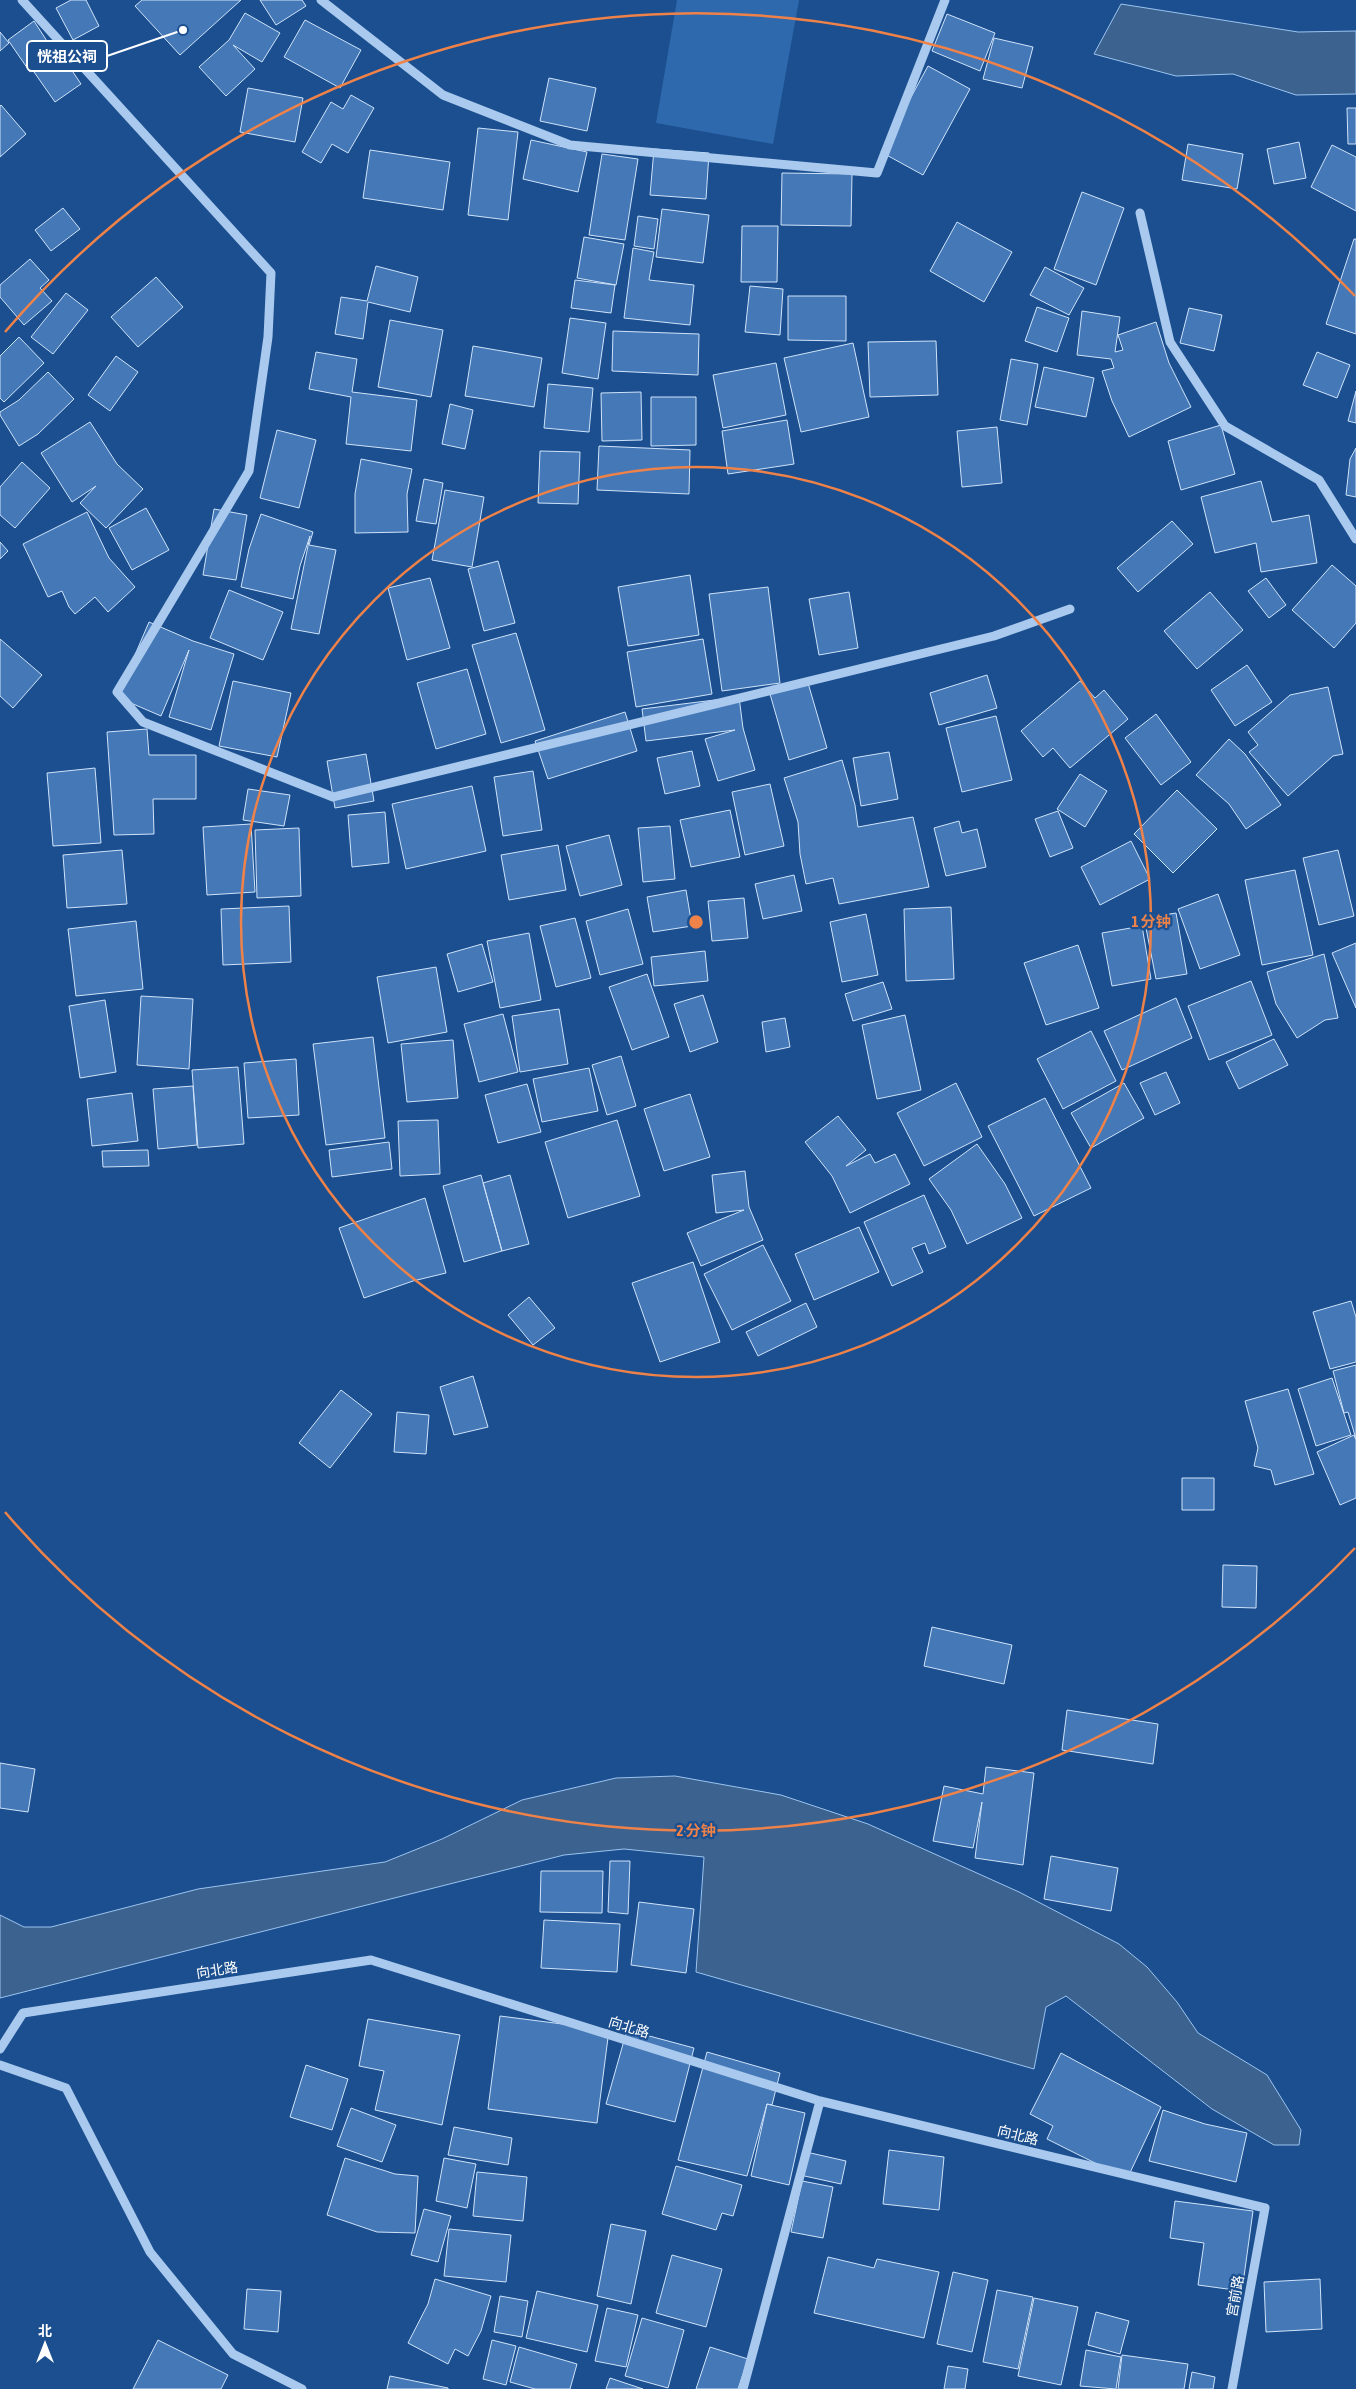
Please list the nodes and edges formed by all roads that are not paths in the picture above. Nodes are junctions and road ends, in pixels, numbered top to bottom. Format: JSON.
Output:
{"nodes":[{"id":1,"x":22,"y":0,"type":"edge"},
{"id":2,"x":321,"y":0,"type":"edge"},
{"id":3,"x":945,"y":0,"type":"edge"},
{"id":4,"x":1140,"y":213,"type":"dead end"},
{"id":5,"x":1356,"y":539,"type":"edge"},
{"id":6,"x":1070,"y":609,"type":"dead end"},
{"id":7,"x":0,"y":2049,"type":"edge"},
{"id":8,"x":0,"y":2065,"type":"edge"},
{"id":9,"x":820,"y":2101,"type":"junction"},
{"id":10,"x":1264,"y":2208,"type":"joint"},
{"id":11,"x":302,"y":2389,"type":"edge"},
{"id":12,"x":743,"y":2389,"type":"edge"},
{"id":13,"x":1232,"y":2389,"type":"edge"}],
"edges":[{"from":1,"to":6,"type":"street"},
{"from":2,"to":3,"type":"street"},
{"from":4,"to":5,"type":"street"},
{"from":7,"to":9,"type":"street","name":"向北路"},
{"from":8,"to":11,"type":"street"},
{"from":9,"to":10,"type":"street","name":"向北路"},
{"from":9,"to":12,"type":"street"},
{"from":10,"to":13,"type":"street","name":"宫前路"}]}
